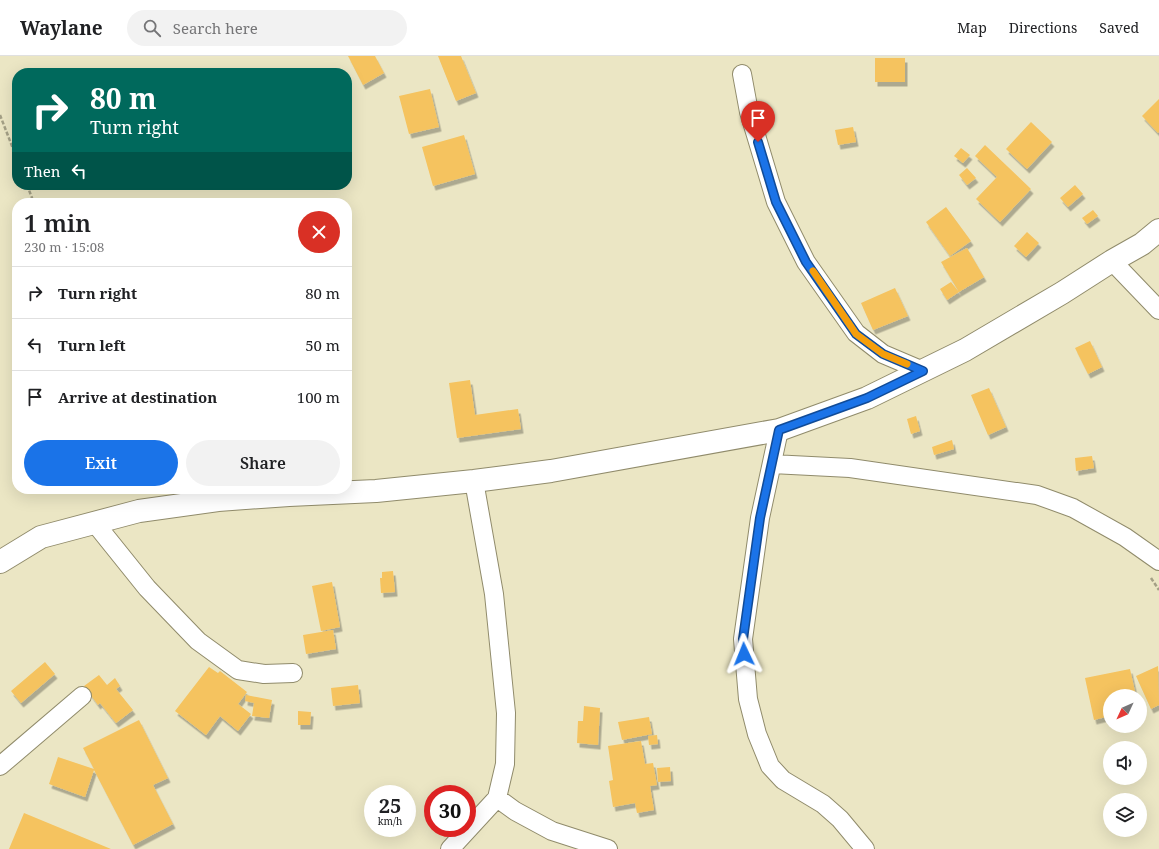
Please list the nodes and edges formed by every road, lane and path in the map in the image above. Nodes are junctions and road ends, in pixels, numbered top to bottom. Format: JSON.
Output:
{"nodes":[{"id":1,"x":742,"y":74,"type":"dead end"},
{"id":2,"x":0,"y":115,"type":"edge"},
{"id":3,"x":12,"y":146,"type":"edge"},
{"id":4,"x":1159,"y":230,"type":"edge"},
{"id":5,"x":1112,"y":261,"type":"junction"},
{"id":6,"x":1159,"y":310,"type":"edge"},
{"id":7,"x":923,"y":371,"type":"junction"},
{"id":8,"x":779,"y":430,"type":"junction"},
{"id":9,"x":772,"y":464,"type":"junction"},
{"id":10,"x":474,"y":481,"type":"junction"},
{"id":11,"x":352,"y":492,"type":"edge"},
{"id":12,"x":310,"y":494,"type":"edge"},
{"id":13,"x":94,"y":522,"type":"junction"},
{"id":14,"x":1159,"y":560,"type":"edge"},
{"id":15,"x":0,"y":562,"type":"edge"},
{"id":16,"x":294,"y":673,"type":"dead end"},
{"id":17,"x":82,"y":696,"type":"dead end"},
{"id":18,"x":0,"y":766,"type":"edge"},
{"id":19,"x":497,"y":798,"type":"junction"},
{"id":20,"x":450,"y":849,"type":"edge"},
{"id":21,"x":608,"y":849,"type":"edge"},
{"id":22,"x":865,"y":849,"type":"edge"}],
"edges":[{"from":1,"to":7,"type":"street"},
{"from":2,"to":3,"type":"path"},
{"from":4,"to":5,"type":"street"},
{"from":5,"to":6,"type":"street"},
{"from":5,"to":7,"type":"street"},
{"from":7,"to":8,"type":"street"},
{"from":8,"to":9,"type":"street"},
{"from":8,"to":10,"type":"street"},
{"from":9,"to":14,"type":"street"},
{"from":9,"to":22,"type":"street"},
{"from":10,"to":11,"type":"street"},
{"from":10,"to":19,"type":"street"},
{"from":12,"to":13,"type":"street"},
{"from":13,"to":15,"type":"street"},
{"from":13,"to":16,"type":"street"},
{"from":17,"to":18,"type":"street"},
{"from":19,"to":20,"type":"street"},
{"from":19,"to":21,"type":"street"}]}
